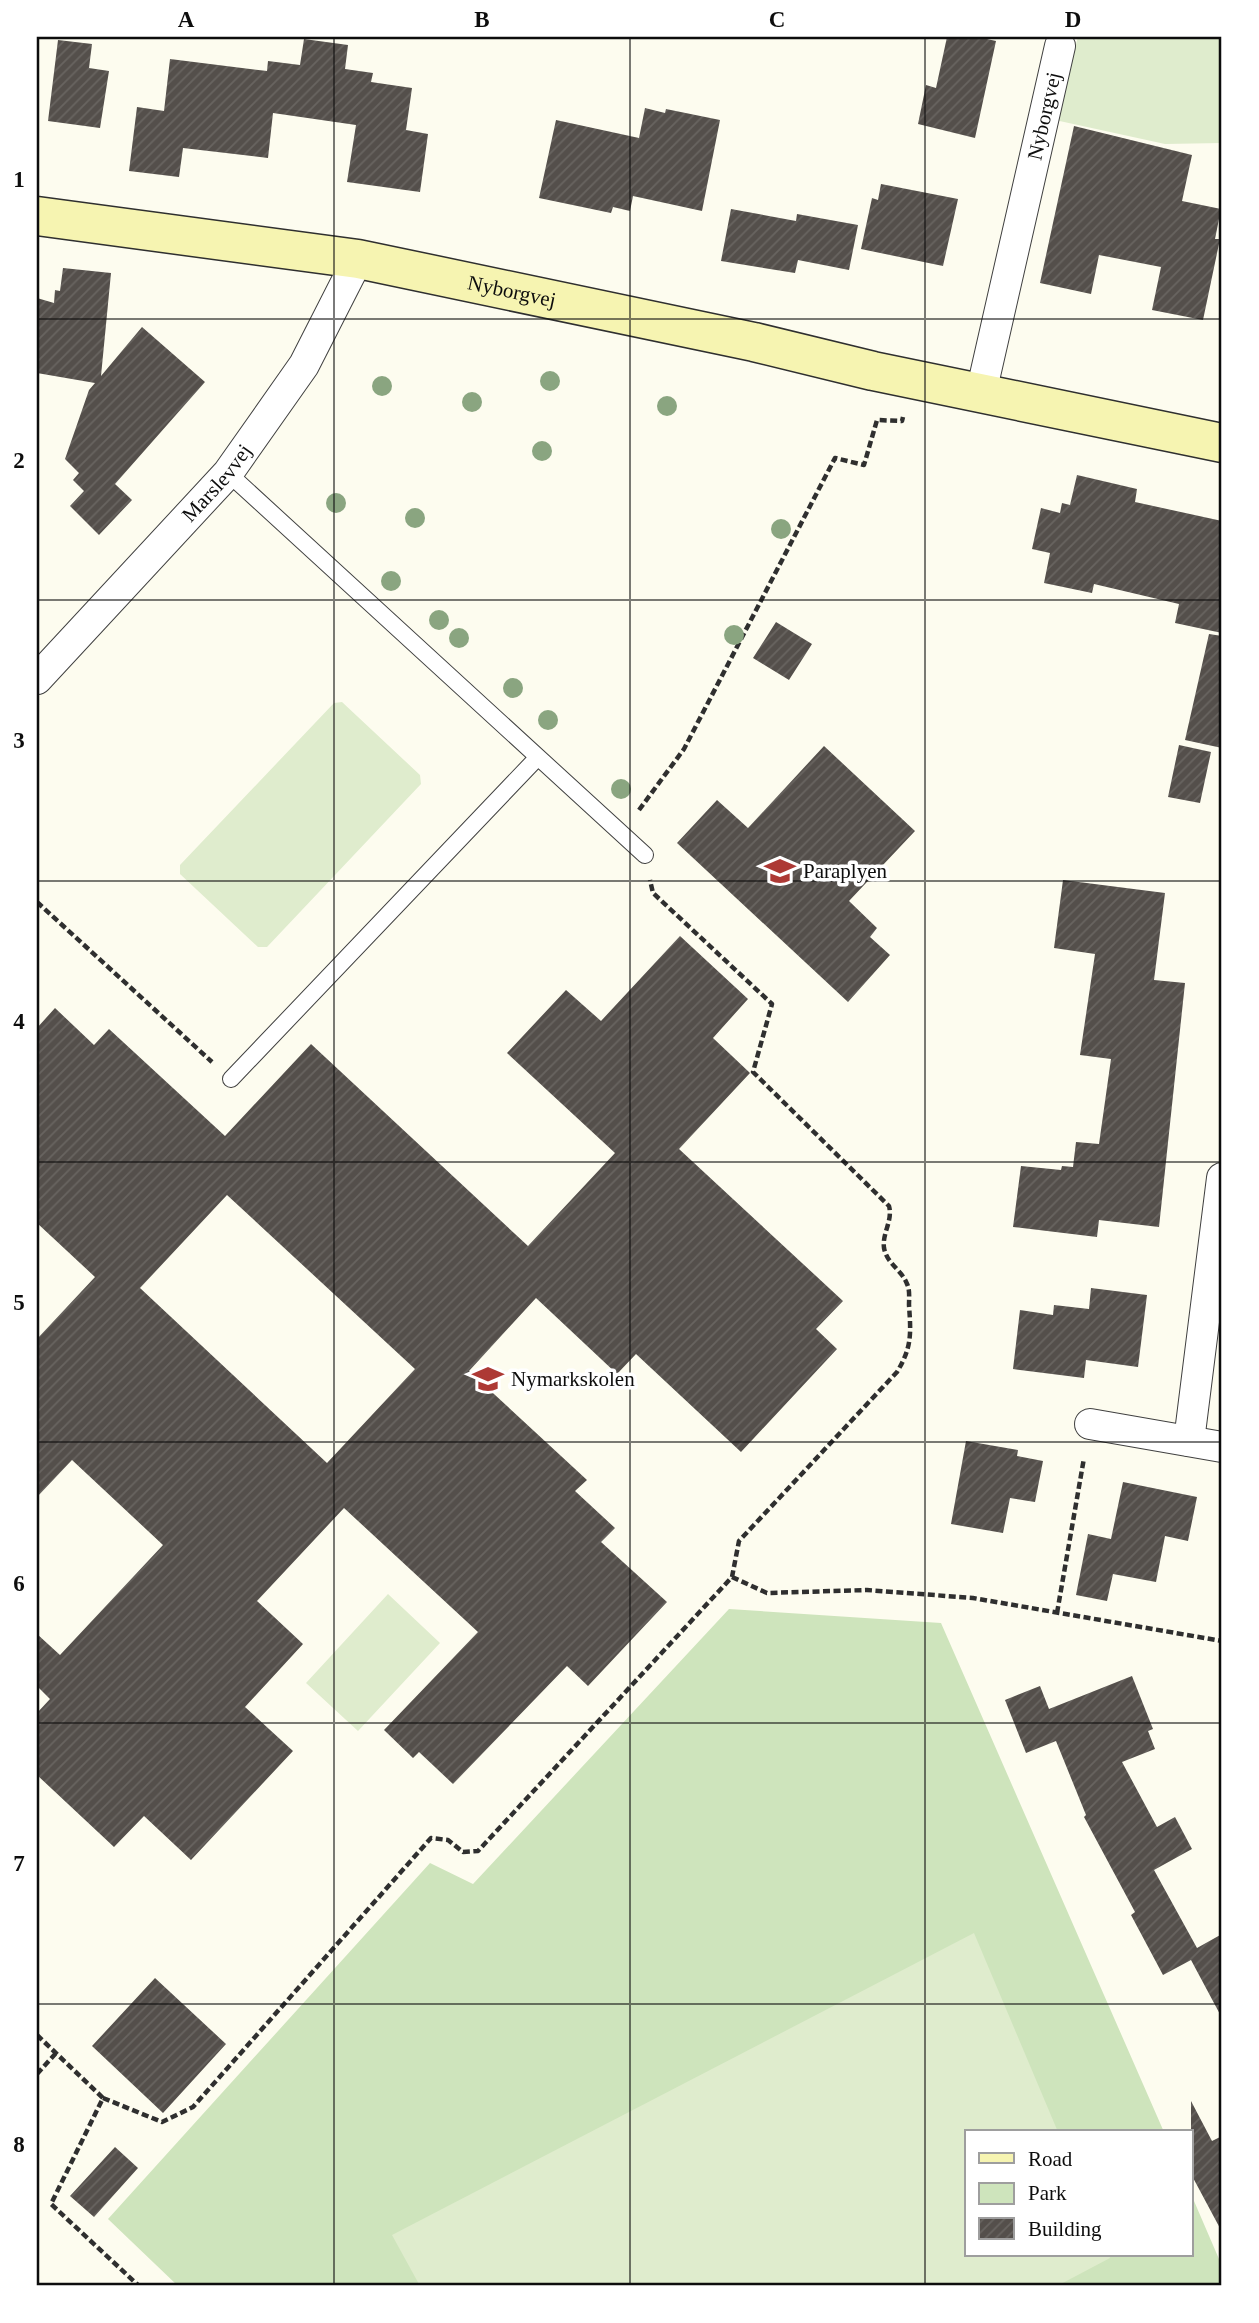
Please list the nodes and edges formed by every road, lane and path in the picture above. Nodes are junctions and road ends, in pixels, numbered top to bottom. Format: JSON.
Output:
{"nodes":[{"id":1,"x":1060,"y":46,"type":"dead end"},
{"id":2,"x":37,"y":216,"type":"edge"},
{"id":3,"x":358,"y":259,"type":"junction"},
{"id":4,"x":911,"y":379,"type":"junction"},
{"id":5,"x":982,"y":393,"type":"junction"},
{"id":6,"x":1222,"y":443,"type":"edge"},
{"id":7,"x":228,"y":473,"type":"junction"},
{"id":8,"x":37,"y":679,"type":"edge"},
{"id":9,"x":538,"y":757,"type":"junction"},
{"id":10,"x":622,"y":833,"type":"junction"},
{"id":11,"x":645,"y":855,"type":"joint"},
{"id":12,"x":37,"y":902,"type":"edge"},
{"id":13,"x":231,"y":1079,"type":"joint"},
{"id":14,"x":1222,"y":1178,"type":"edge"},
{"id":15,"x":1090,"y":1423,"type":"joint"},
{"id":16,"x":1189,"y":1441,"type":"junction"},
{"id":17,"x":1222,"y":1447,"type":"edge"},
{"id":18,"x":733,"y":1577,"type":"junction"},
{"id":19,"x":1057,"y":1613,"type":"junction"},
{"id":20,"x":1222,"y":1641,"type":"edge"},
{"id":21,"x":37,"y":2035,"type":"edge"},
{"id":22,"x":56,"y":2053,"type":"junction"},
{"id":23,"x":37,"y":2074,"type":"edge"},
{"id":24,"x":103,"y":2098,"type":"junction"},
{"id":25,"x":139,"y":2286,"type":"edge"}],
"edges":[{"from":1,"to":5,"type":"street","name":"Nyborgvej"},
{"from":2,"to":3,"type":"street","name":"Nyborgvej"},
{"from":3,"to":4,"type":"street","name":"Nyborgvej"},
{"from":3,"to":7,"type":"street","name":"Marslevvej"},
{"from":4,"to":5,"type":"street","name":"Nyborgvej"},
{"from":4,"to":10,"type":"path"},
{"from":5,"to":6,"type":"street","name":"Nyborgvej"},
{"from":7,"to":8,"type":"street","name":"Marslevvej"},
{"from":7,"to":9,"type":"lane"},
{"from":9,"to":10,"type":"lane"},
{"from":9,"to":13,"type":"lane"},
{"from":10,"to":11,"type":"lane"},
{"from":11,"to":18,"type":"path"},
{"from":12,"to":13,"type":"path"},
{"from":14,"to":16,"type":"street"},
{"from":15,"to":16,"type":"street"},
{"from":15,"to":19,"type":"path"},
{"from":16,"to":17,"type":"street"},
{"from":18,"to":19,"type":"path"},
{"from":18,"to":24,"type":"path"},
{"from":19,"to":20,"type":"path"},
{"from":21,"to":22,"type":"path"},
{"from":22,"to":23,"type":"path"},
{"from":22,"to":24,"type":"path"},
{"from":24,"to":25,"type":"path"}]}
